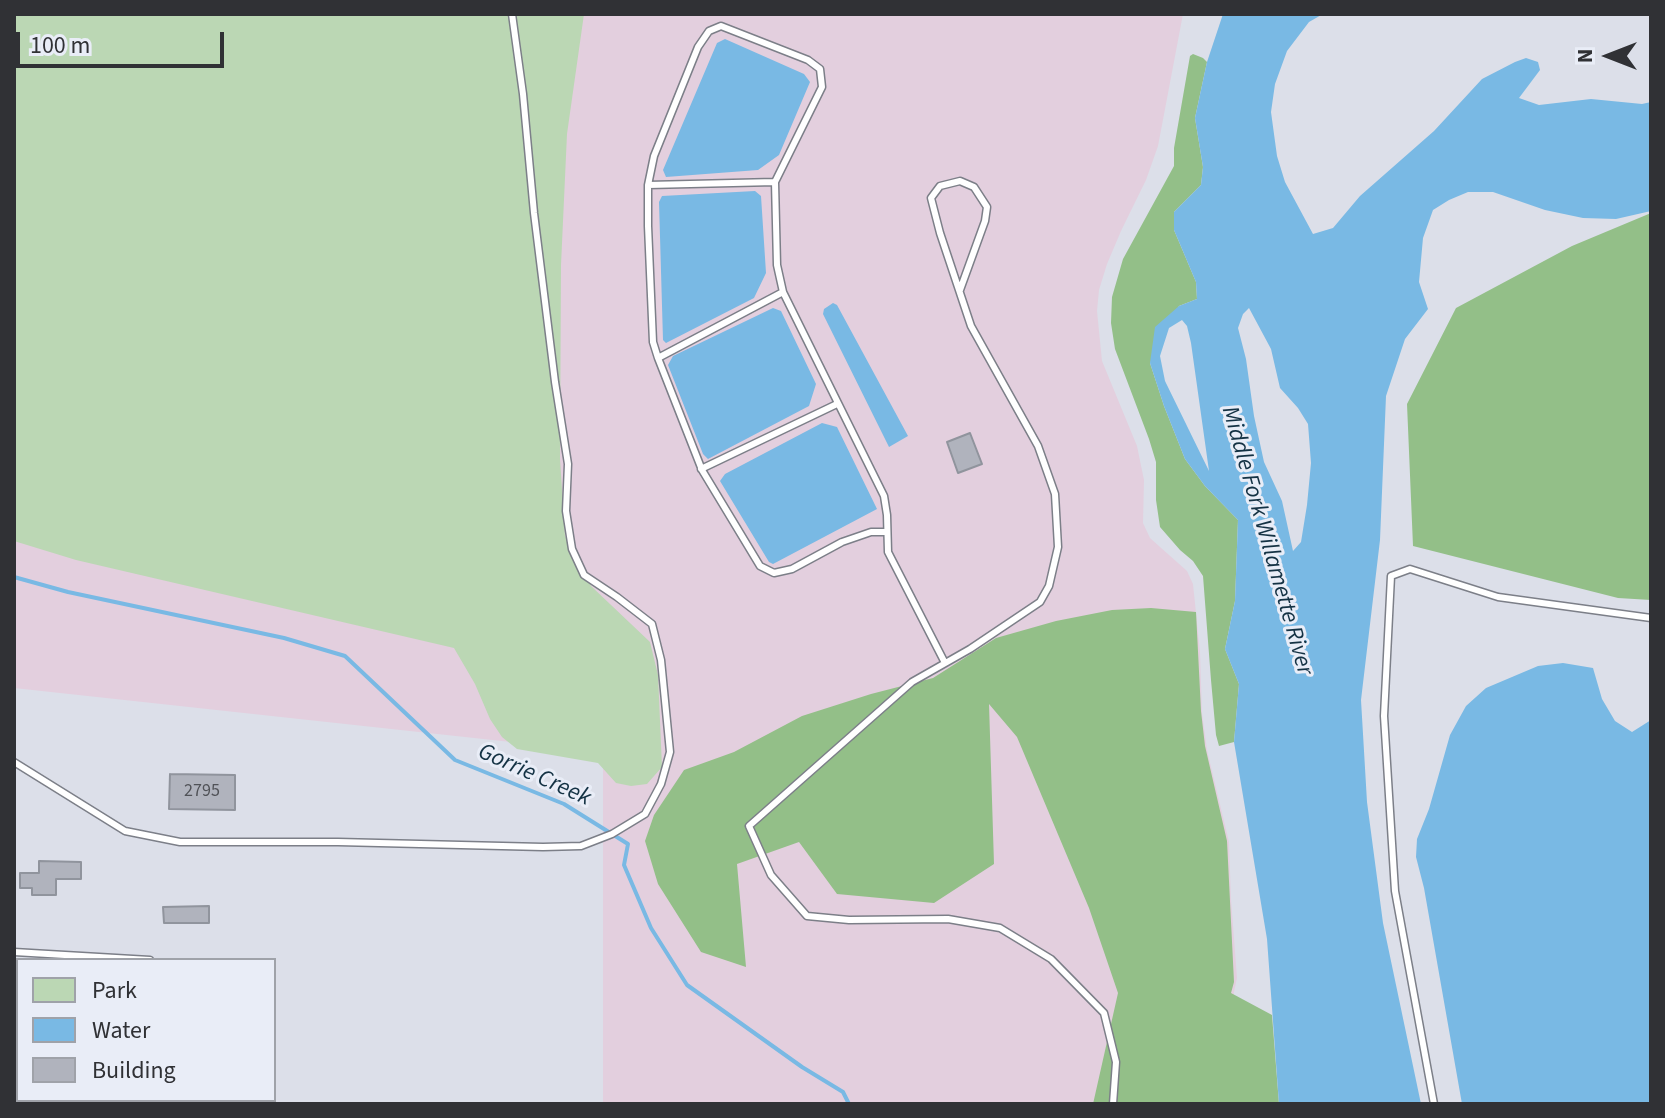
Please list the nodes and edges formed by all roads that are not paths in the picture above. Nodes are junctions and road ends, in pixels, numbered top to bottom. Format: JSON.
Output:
{"nodes":[{"id":1,"x":512,"y":14,"type":"edge"},
{"id":2,"x":775,"y":182,"type":"junction"},
{"id":3,"x":648,"y":185,"type":"junction"},
{"id":4,"x":960,"y":290,"type":"junction"},
{"id":5,"x":783,"y":292,"type":"junction"},
{"id":6,"x":658,"y":358,"type":"junction"},
{"id":7,"x":837,"y":404,"type":"junction"},
{"id":8,"x":701,"y":469,"type":"junction"},
{"id":9,"x":887,"y":532,"type":"junction"},
{"id":10,"x":1651,"y":618,"type":"edge"},
{"id":11,"x":945,"y":663,"type":"junction"},
{"id":12,"x":14,"y":762,"type":"edge"},
{"id":13,"x":14,"y":952,"type":"edge"},
{"id":14,"x":116,"y":958,"type":"edge"},
{"id":15,"x":1113,"y":1104,"type":"edge"},
{"id":16,"x":1434,"y":1104,"type":"edge"}],
"edges":[{"from":1,"to":12,"type":"lane"},
{"from":2,"to":3,"type":"lane"},
{"from":2,"to":3,"type":"lane"},
{"from":2,"to":5,"type":"lane"},
{"from":3,"to":6,"type":"lane"},
{"from":4,"to":4,"type":"lane"},
{"from":4,"to":11,"type":"lane"},
{"from":5,"to":6,"type":"lane"},
{"from":5,"to":7,"type":"lane"},
{"from":6,"to":8,"type":"lane"},
{"from":7,"to":8,"type":"lane"},
{"from":7,"to":9,"type":"lane"},
{"from":8,"to":9,"type":"lane"},
{"from":9,"to":11,"type":"lane"},
{"from":10,"to":16,"type":"lane"},
{"from":11,"to":15,"type":"lane"},
{"from":13,"to":14,"type":"lane"}]}
